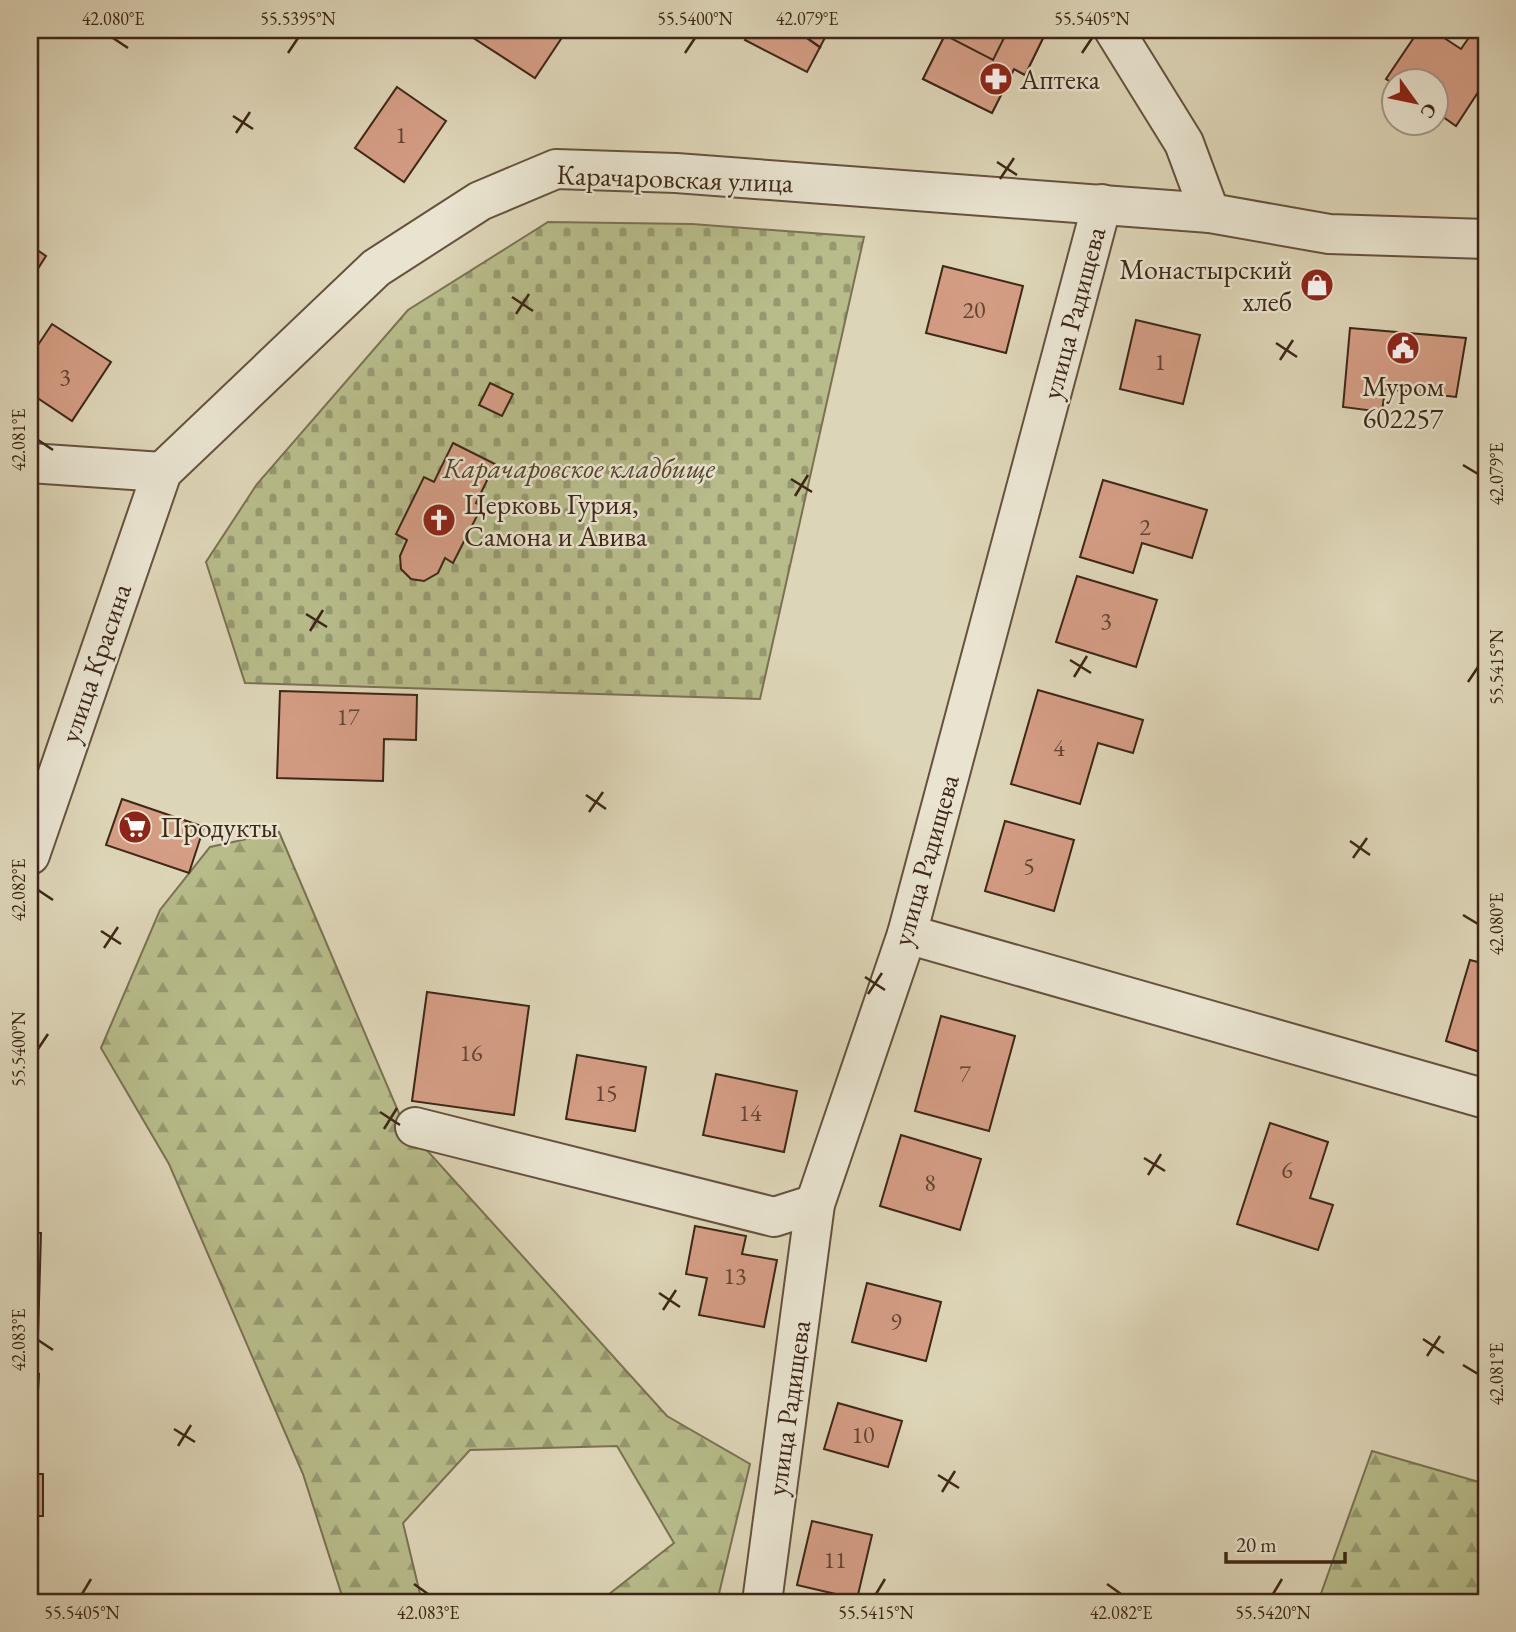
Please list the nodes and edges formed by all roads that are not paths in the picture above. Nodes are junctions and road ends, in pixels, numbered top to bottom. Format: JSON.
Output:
{"nodes":[{"id":1,"x":1114,"y":30,"type":"edge"},
{"id":2,"x":1102,"y":204,"type":"junction"},
{"id":3,"x":1210,"y":213,"type":"junction"},
{"id":4,"x":1486,"y":239,"type":"edge"},
{"id":5,"x":30,"y":463,"type":"edge"},
{"id":6,"x":162,"y":472,"type":"junction"},
{"id":7,"x":30,"y":855,"type":"edge"},
{"id":8,"x":907,"y":933,"type":"junction"},
{"id":9,"x":1486,"y":1099,"type":"edge"},
{"id":10,"x":415,"y":1127,"type":"dead end"},
{"id":11,"x":815,"y":1204,"type":"junction"},
{"id":12,"x":762,"y":1602,"type":"edge"}],
"edges":[{"from":1,"to":3,"type":"street"},
{"from":2,"to":3,"type":"street","name":"Карачаровская улица"},
{"from":2,"to":6,"type":"street","name":"Карачаровская улица"},
{"from":2,"to":8,"type":"street","name":"улица Радищева"},
{"from":3,"to":4,"type":"street","name":"Карачаровская улица"},
{"from":5,"to":6,"type":"street"},
{"from":6,"to":7,"type":"street","name":"улица Красина"},
{"from":8,"to":9,"type":"street"},
{"from":8,"to":11,"type":"street","name":"улица Радищева"},
{"from":10,"to":11,"type":"street"},
{"from":11,"to":12,"type":"street","name":"улица Радищева"}]}
